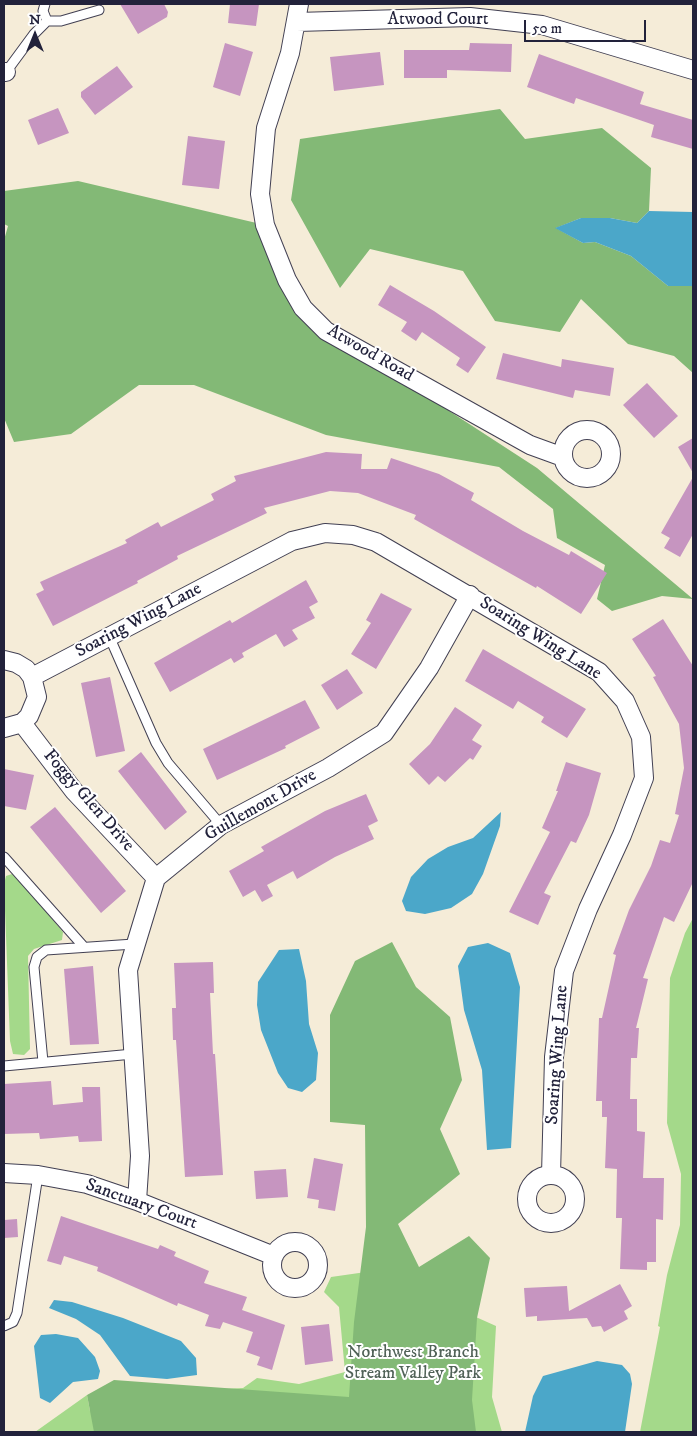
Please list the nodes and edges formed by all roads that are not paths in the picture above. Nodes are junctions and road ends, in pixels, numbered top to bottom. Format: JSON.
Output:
{"nodes":[{"id":1,"x":45,"y":4,"type":"edge"},
{"id":2,"x":299,"y":4,"type":"edge"},
{"id":3,"x":99,"y":10,"type":"dead end"},
{"id":4,"x":47,"y":21,"type":"junction"},
{"id":5,"x":297,"y":22,"type":"junction"},
{"id":6,"x":693,"y":70,"type":"edge"},
{"id":7,"x":5,"y":72,"type":"edge"},
{"id":8,"x":563,"y":457,"type":"dead end"},
{"id":9,"x":470,"y":595,"type":"junction"},
{"id":10,"x":109,"y":636,"type":"junction"},
{"id":11,"x":4,"y":660,"type":"edge"},
{"id":12,"x":32,"y":677,"type":"junction"},
{"id":13,"x":22,"y":722,"type":"junction"},
{"id":14,"x":4,"y":728,"type":"edge"},
{"id":15,"x":221,"y":825,"type":"junction"},
{"id":16,"x":4,"y":857,"type":"edge"},
{"id":17,"x":156,"y":878,"type":"junction"},
{"id":18,"x":134,"y":944,"type":"junction"},
{"id":19,"x":84,"y":947,"type":"junction"},
{"id":20,"x":133,"y":1054,"type":"junction"},
{"id":21,"x":42,"y":1062,"type":"junction"},
{"id":22,"x":4,"y":1066,"type":"edge"},
{"id":23,"x":4,"y":1174,"type":"edge"},
{"id":24,"x":38,"y":1175,"type":"junction"},
{"id":25,"x":551,"y":1175,"type":"dead end"},
{"id":26,"x":136,"y":1201,"type":"junction"},
{"id":27,"x":274,"y":1256,"type":"dead end"},
{"id":28,"x":4,"y":1326,"type":"edge"}],
"edges":[{"from":1,"to":4,"type":"lane"},
{"from":2,"to":5,"type":"street","name":"Atwood Road"},
{"from":3,"to":4,"type":"lane"},
{"from":4,"to":7,"type":"lane"},
{"from":5,"to":6,"type":"street","name":"Atwood Court"},
{"from":5,"to":8,"type":"street","name":"Atwood Road"},
{"from":9,"to":10,"type":"street","name":"Soaring Wing Lane"},
{"from":9,"to":15,"type":"street","name":"Guillemont Drive"},
{"from":9,"to":25,"type":"street","name":"Soaring Wing Lane"},
{"from":10,"to":12,"type":"street","name":"Soaring Wing Lane"},
{"from":10,"to":15,"type":"lane"},
{"from":11,"to":12,"type":"street"},
{"from":12,"to":13,"type":"street"},
{"from":13,"to":14,"type":"street"},
{"from":13,"to":17,"type":"street","name":"Foggy Glen Drive"},
{"from":15,"to":17,"type":"street","name":"Guillemont Drive"},
{"from":16,"to":19,"type":"lane"},
{"from":17,"to":18,"type":"street"},
{"from":18,"to":19,"type":"lane"},
{"from":18,"to":20,"type":"street"},
{"from":19,"to":21,"type":"lane"},
{"from":20,"to":21,"type":"lane"},
{"from":20,"to":26,"type":"street"},
{"from":21,"to":22,"type":"lane"},
{"from":23,"to":24,"type":"street","name":"Sanctuary Court"},
{"from":24,"to":26,"type":"street","name":"Sanctuary Court"},
{"from":24,"to":28,"type":"lane"},
{"from":26,"to":27,"type":"street","name":"Sanctuary Court"}]}
